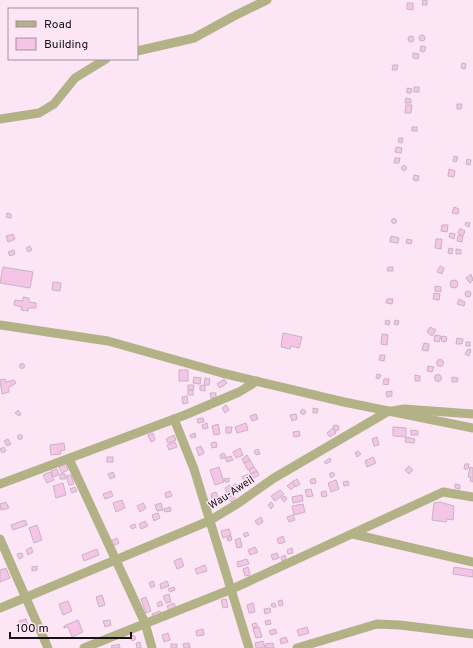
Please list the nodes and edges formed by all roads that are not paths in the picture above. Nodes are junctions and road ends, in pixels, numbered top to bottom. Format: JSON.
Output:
{"nodes":[{"id":1,"x":267,"y":0,"type":"edge"},
{"id":2,"x":138,"y":51,"type":"edge"},
{"id":3,"x":104,"y":60,"type":"edge"},
{"id":4,"x":0,"y":119,"type":"edge"},
{"id":5,"x":0,"y":324,"type":"edge"},
{"id":6,"x":258,"y":381,"type":"junction"},
{"id":7,"x":387,"y":412,"type":"junction"},
{"id":8,"x":473,"y":414,"type":"edge"},
{"id":9,"x":174,"y":419,"type":"junction"},
{"id":10,"x":473,"y":428,"type":"edge"},
{"id":11,"x":69,"y":459,"type":"junction"},
{"id":12,"x":0,"y":484,"type":"edge"},
{"id":13,"x":473,"y":497,"type":"edge"},
{"id":14,"x":209,"y":521,"type":"junction"},
{"id":15,"x":353,"y":534,"type":"junction"},
{"id":16,"x":0,"y":539,"type":"edge"},
{"id":17,"x":116,"y":560,"type":"junction"},
{"id":18,"x":473,"y":562,"type":"edge"},
{"id":19,"x":232,"y":590,"type":"junction"},
{"id":20,"x":26,"y":597,"type":"junction"},
{"id":21,"x":0,"y":608,"type":"edge"},
{"id":22,"x":145,"y":623,"type":"junction"},
{"id":23,"x":473,"y":634,"type":"edge"},
{"id":24,"x":48,"y":648,"type":"edge"},
{"id":25,"x":84,"y":648,"type":"edge"},
{"id":26,"x":152,"y":648,"type":"edge"},
{"id":27,"x":249,"y":648,"type":"edge"},
{"id":28,"x":297,"y":648,"type":"edge"}],
"edges":[{"from":1,"to":2,"type":"street"},
{"from":3,"to":4,"type":"street"},
{"from":5,"to":6,"type":"street"},
{"from":6,"to":7,"type":"street"},
{"from":6,"to":9,"type":"street"},
{"from":7,"to":8,"type":"street","name":"Wau-Aweil"},
{"from":7,"to":10,"type":"street"},
{"from":7,"to":14,"type":"street","name":"Wau-Aweil"},
{"from":9,"to":11,"type":"street"},
{"from":9,"to":14,"type":"street"},
{"from":11,"to":12,"type":"street"},
{"from":11,"to":17,"type":"street"},
{"from":13,"to":15,"type":"street"},
{"from":14,"to":17,"type":"street","name":"Wau-Aweil"},
{"from":14,"to":19,"type":"street"},
{"from":15,"to":18,"type":"street"},
{"from":15,"to":19,"type":"street"},
{"from":16,"to":20,"type":"street"},
{"from":17,"to":20,"type":"street","name":"Wau-Aweil"},
{"from":17,"to":22,"type":"street"},
{"from":19,"to":22,"type":"street"},
{"from":19,"to":27,"type":"street"},
{"from":20,"to":21,"type":"street","name":"Wau-Aweil"},
{"from":20,"to":24,"type":"street"},
{"from":22,"to":25,"type":"street"},
{"from":22,"to":26,"type":"street"},
{"from":23,"to":28,"type":"street"}]}
